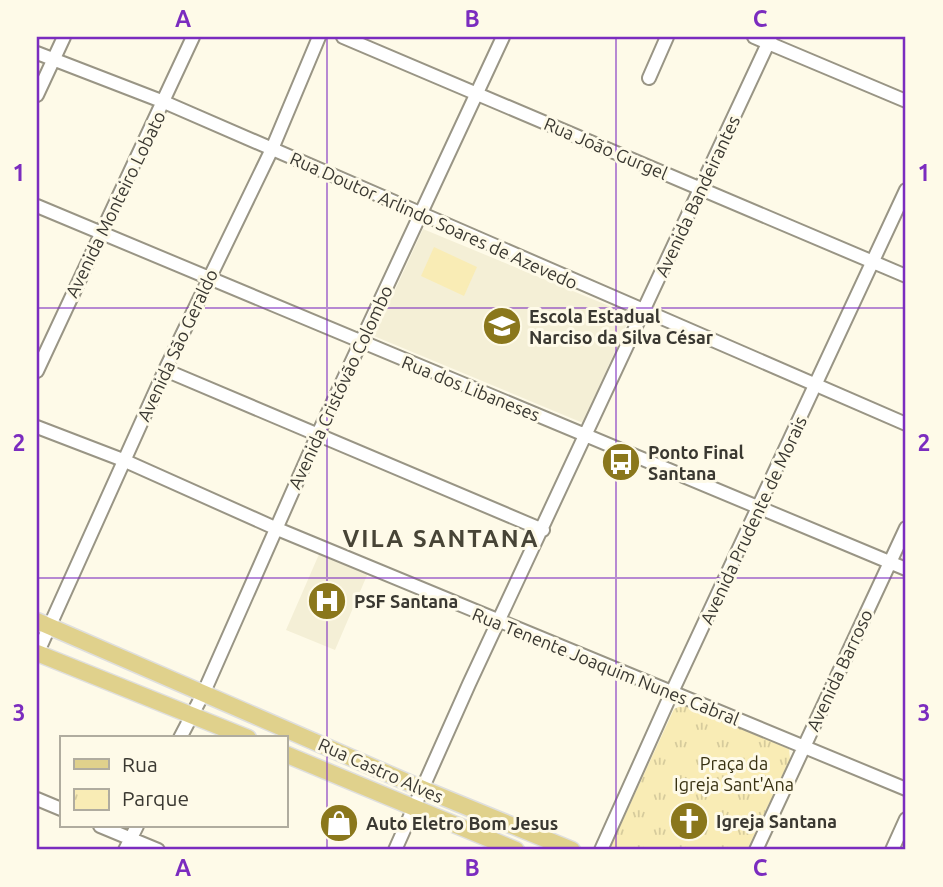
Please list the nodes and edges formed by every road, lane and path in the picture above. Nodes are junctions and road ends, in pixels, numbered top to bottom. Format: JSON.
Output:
{"nodes":[{"id":1,"x":64,"y":37,"type":"edge"},
{"id":2,"x":193,"y":37,"type":"edge"},
{"id":3,"x":319,"y":37,"type":"edge"},
{"id":4,"x":343,"y":37,"type":"edge"},
{"id":5,"x":503,"y":37,"type":"edge"},
{"id":6,"x":667,"y":37,"type":"edge"},
{"id":7,"x":754,"y":37,"type":"edge"},
{"id":8,"x":769,"y":40,"type":"edge"},
{"id":9,"x":37,"y":53,"type":"edge"},
{"id":10,"x":54,"y":59,"type":"junction"},
{"id":11,"x":649,"y":78,"type":"dead end"},
{"id":12,"x":477,"y":93,"type":"junction"},
{"id":13,"x":37,"y":95,"type":"edge"},
{"id":14,"x":164,"y":102,"type":"junction"},
{"id":15,"x":906,"y":102,"type":"edge"},
{"id":16,"x":272,"y":149,"type":"junction"},
{"id":17,"x":700,"y":188,"type":"junction"},
{"id":18,"x":906,"y":190,"type":"edge"},
{"id":19,"x":37,"y":206,"type":"edge"},
{"id":20,"x":422,"y":213,"type":"junction"},
{"id":21,"x":100,"y":233,"type":"junction"},
{"id":22,"x":873,"y":262,"type":"junction"},
{"id":23,"x":906,"y":276,"type":"edge"},
{"id":24,"x":209,"y":279,"type":"junction"},
{"id":25,"x":643,"y":312,"type":"junction"},
{"id":26,"x":361,"y":343,"type":"junction"},
{"id":27,"x":165,"y":370,"type":"junction"},
{"id":28,"x":37,"y":371,"type":"edge"},
{"id":29,"x":816,"y":386,"type":"junction"},
{"id":30,"x":906,"y":424,"type":"edge"},
{"id":31,"x":37,"y":427,"type":"edge"},
{"id":32,"x":318,"y":434,"type":"junction"},
{"id":33,"x":586,"y":436,"type":"junction"},
{"id":34,"x":123,"y":460,"type":"junction"},
{"id":35,"x":760,"y":506,"type":"junction"},
{"id":36,"x":275,"y":528,"type":"junction"},
{"id":37,"x":906,"y":528,"type":"edge"},
{"id":38,"x":542,"y":530,"type":"junction"},
{"id":39,"x":890,"y":562,"type":"junction"},
{"id":40,"x":906,"y":569,"type":"edge"},
{"id":41,"x":499,"y":622,"type":"junction"},
{"id":42,"x":43,"y":623,"type":"edge"},
{"id":43,"x":37,"y":653,"type":"edge"},
{"id":44,"x":204,"y":692,"type":"junction"},
{"id":45,"x":672,"y":692,"type":"junction"},
{"id":46,"x":191,"y":714,"type":"junction"},
{"id":47,"x":181,"y":736,"type":"edge"},
{"id":48,"x":243,"y":736,"type":"edge"},
{"id":49,"x":803,"y":748,"type":"junction"},
{"id":50,"x":287,"y":755,"type":"edge"},
{"id":51,"x":423,"y":789,"type":"junction"},
{"id":52,"x":906,"y":789,"type":"edge"},
{"id":53,"x":37,"y":799,"type":"edge"},
{"id":54,"x":60,"y":809,"type":"edge"},
{"id":55,"x":413,"y":809,"type":"junction"},
{"id":56,"x":906,"y":819,"type":"edge"},
{"id":57,"x":103,"y":828,"type":"edge"},
{"id":58,"x":136,"y":828,"type":"edge"},
{"id":59,"x":128,"y":844,"type":"edge"},
{"id":60,"x":158,"y":850,"type":"edge"},
{"id":61,"x":395,"y":850,"type":"edge"},
{"id":62,"x":516,"y":850,"type":"edge"},
{"id":63,"x":572,"y":850,"type":"edge"},
{"id":64,"x":601,"y":850,"type":"edge"},
{"id":65,"x":756,"y":850,"type":"edge"},
{"id":66,"x":892,"y":850,"type":"edge"}],
"edges":[{"from":1,"to":10,"type":"street"},
{"from":2,"to":14,"type":"street","name":"Avenida Monteiro Lobato"},
{"from":3,"to":16,"type":"street","name":"Avenida São Geraldo"},
{"from":4,"to":12,"type":"street","name":"Rua João Gurgel"},
{"from":5,"to":12,"type":"street","name":"Avenida Cristóvão Colombo"},
{"from":6,"to":11,"type":"street"},
{"from":7,"to":8,"type":"street"},
{"from":8,"to":15,"type":"street"},
{"from":8,"to":17,"type":"street","name":"Avenida Bandeirantes"},
{"from":9,"to":10,"type":"street","name":"Rua Doutor Arlindo Soares de Azevedo"},
{"from":10,"to":13,"type":"street"},
{"from":10,"to":14,"type":"street","name":"Rua Doutor Arlindo Soares de Azevedo"},
{"from":12,"to":17,"type":"street","name":"Rua João Gurgel"},
{"from":12,"to":20,"type":"street","name":"Avenida Cristóvão Colombo"},
{"from":14,"to":16,"type":"street","name":"Rua Doutor Arlindo Soares de Azevedo"},
{"from":14,"to":21,"type":"street","name":"Avenida Monteiro Lobato"},
{"from":16,"to":20,"type":"street","name":"Rua Doutor Arlindo Soares de Azevedo"},
{"from":16,"to":24,"type":"street","name":"Avenida São Geraldo"},
{"from":17,"to":22,"type":"street","name":"Rua João Gurgel"},
{"from":17,"to":25,"type":"street","name":"Avenida Bandeirantes"},
{"from":18,"to":22,"type":"street","name":"Avenida Prudente de Morais"},
{"from":19,"to":21,"type":"street","name":"Rua dos Libaneses"},
{"from":20,"to":25,"type":"street","name":"Rua Doutor Arlindo Soares de Azevedo"},
{"from":20,"to":26,"type":"street","name":"Avenida Cristóvão Colombo"},
{"from":21,"to":24,"type":"street","name":"Rua dos Libaneses"},
{"from":21,"to":28,"type":"street","name":"Avenida Monteiro Lobato"},
{"from":22,"to":23,"type":"street","name":"Rua João Gurgel"},
{"from":22,"to":29,"type":"street","name":"Avenida Prudente de Morais"},
{"from":24,"to":26,"type":"street","name":"Rua dos Libaneses"},
{"from":24,"to":27,"type":"street","name":"Avenida São Geraldo"},
{"from":25,"to":29,"type":"street","name":"Rua Doutor Arlindo Soares de Azevedo"},
{"from":25,"to":33,"type":"street","name":"Avenida Bandeirantes"},
{"from":26,"to":32,"type":"street","name":"Avenida Cristóvão Colombo"},
{"from":26,"to":33,"type":"street","name":"Rua dos Libaneses"},
{"from":27,"to":32,"type":"street"},
{"from":27,"to":34,"type":"street","name":"Avenida São Geraldo"},
{"from":29,"to":30,"type":"street","name":"Rua Doutor Arlindo Soares de Azevedo"},
{"from":29,"to":35,"type":"street","name":"Avenida Prudente de Morais"},
{"from":31,"to":34,"type":"street","name":"Rua Tenente Joaquim Nunes Cabral"},
{"from":32,"to":36,"type":"street","name":"Avenida Cristóvão Colombo"},
{"from":32,"to":38,"type":"street"},
{"from":33,"to":35,"type":"street","name":"Rua dos Libaneses"},
{"from":33,"to":38,"type":"street","name":"Avenida Bandeirantes"},
{"from":34,"to":36,"type":"street","name":"Rua Tenente Joaquim Nunes Cabral"},
{"from":34,"to":42,"type":"street","name":"Avenida São Geraldo"},
{"from":35,"to":39,"type":"street","name":"Rua dos Libaneses"},
{"from":35,"to":45,"type":"street","name":"Avenida Prudente de Morais"},
{"from":36,"to":41,"type":"street","name":"Rua Tenente Joaquim Nunes Cabral"},
{"from":36,"to":44,"type":"street","name":"Avenida Cristóvão Colombo"},
{"from":37,"to":39,"type":"street","name":"Avenida Barroso"},
{"from":38,"to":41,"type":"street","name":"Avenida Bandeirantes"},
{"from":39,"to":40,"type":"street","name":"Rua dos Libaneses"},
{"from":39,"to":49,"type":"street","name":"Avenida Barroso"},
{"from":41,"to":45,"type":"street","name":"Rua Tenente Joaquim Nunes Cabral"},
{"from":41,"to":51,"type":"street","name":"Avenida Bandeirantes"},
{"from":42,"to":43,"type":"street","name":"Avenida São Geraldo"},
{"from":42,"to":44,"type":"main road","name":"Rua Castro Alves"},
{"from":43,"to":46,"type":"main road"},
{"from":44,"to":46,"type":"street","name":"Avenida Cristóvão Colombo"},
{"from":44,"to":51,"type":"main road","name":"Rua Castro Alves"},
{"from":45,"to":49,"type":"street","name":"Rua Tenente Joaquim Nunes Cabral"},
{"from":45,"to":64,"type":"street","name":"Avenida Prudente de Morais"},
{"from":46,"to":47,"type":"street","name":"Avenida Cristóvão Colombo"},
{"from":46,"to":48,"type":"main road"},
{"from":49,"to":52,"type":"street","name":"Rua Tenente Joaquim Nunes Cabral"},
{"from":49,"to":65,"type":"street","name":"Avenida Barroso"},
{"from":50,"to":55,"type":"main road","name":"Rua Castro Alves"},
{"from":51,"to":55,"type":"street","name":"Avenida Bandeirantes"},
{"from":51,"to":63,"type":"main road","name":"Rua Castro Alves"},
{"from":53,"to":54,"type":"street"},
{"from":55,"to":61,"type":"street","name":"Avenida Bandeirantes"},
{"from":55,"to":62,"type":"main road","name":"Rua Castro Alves"},
{"from":56,"to":66,"type":"street"},
{"from":57,"to":59,"type":"street"},
{"from":58,"to":59,"type":"street"},
{"from":59,"to":60,"type":"street"}]}
